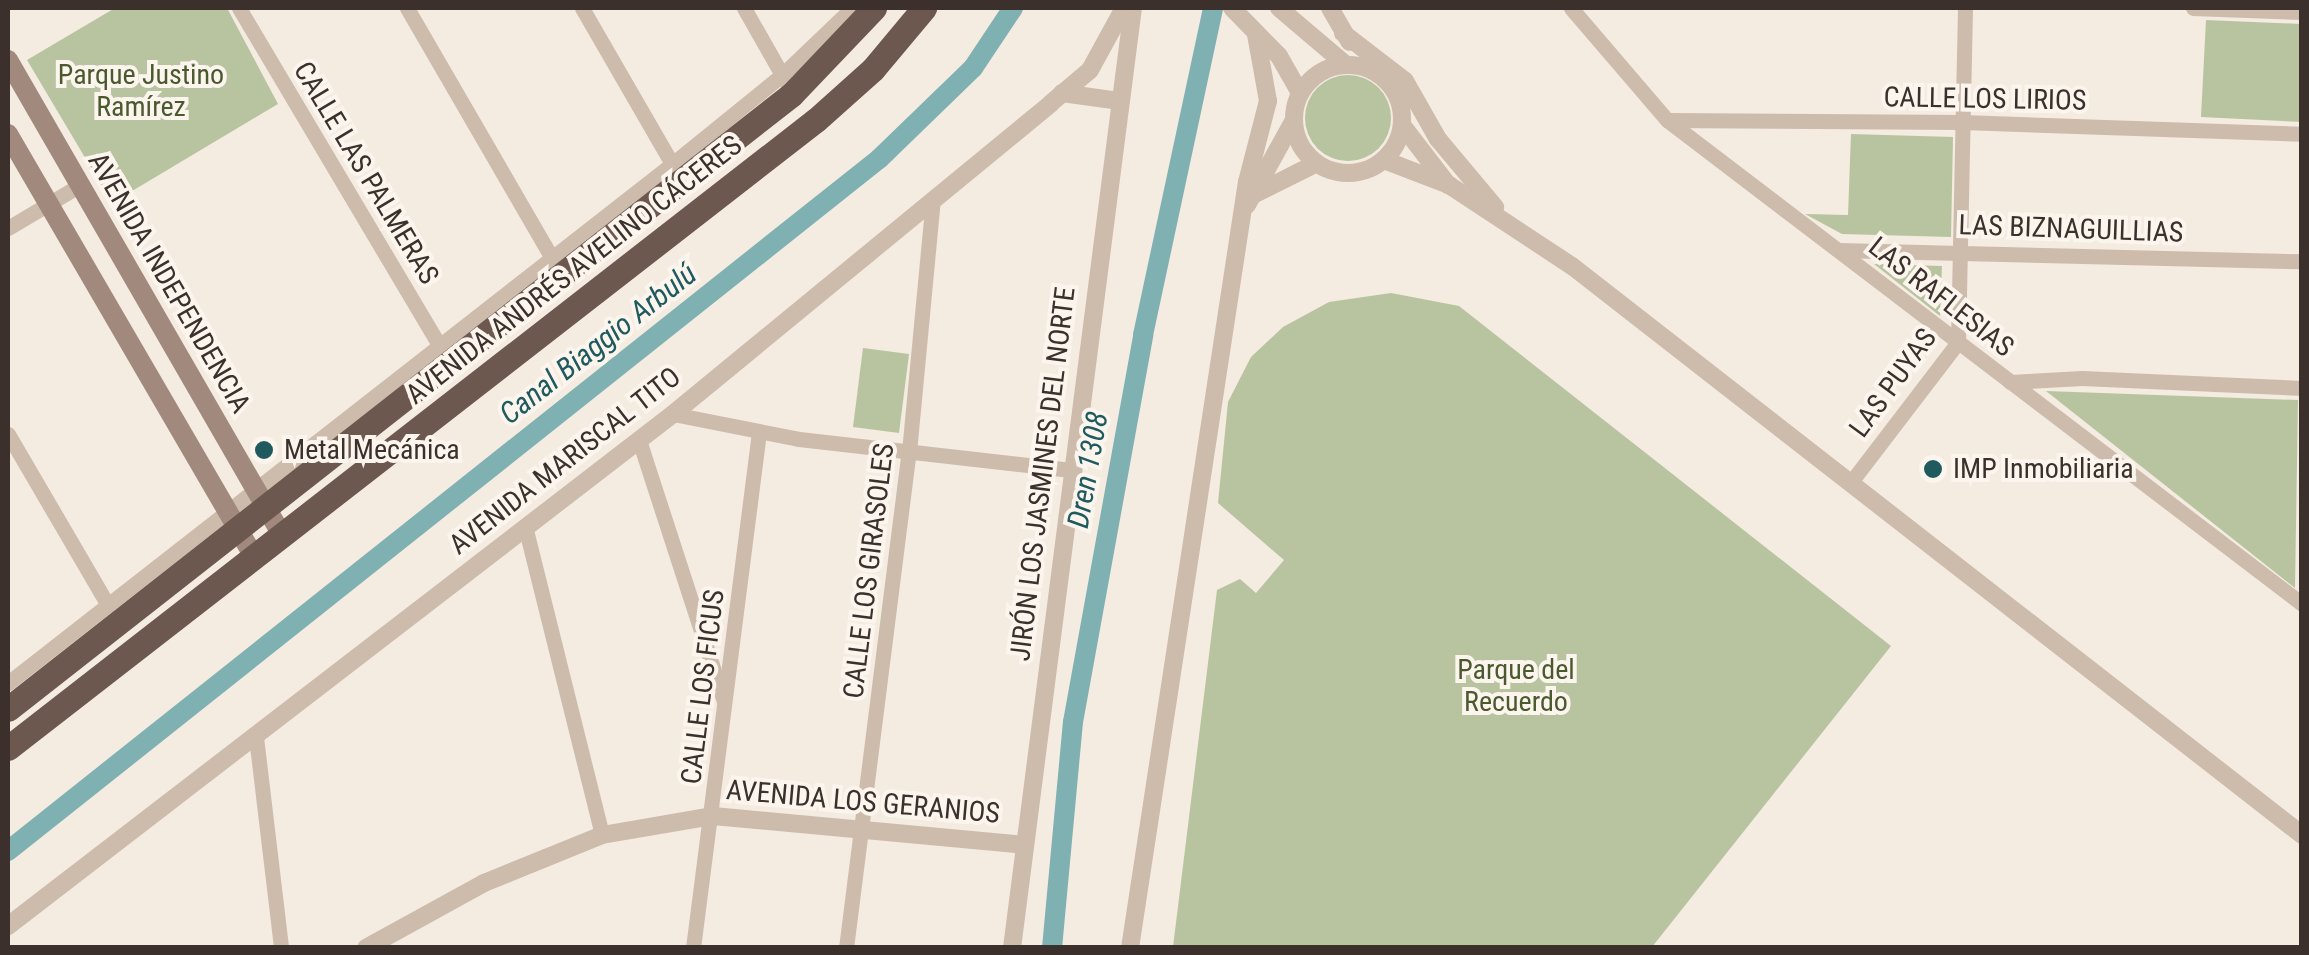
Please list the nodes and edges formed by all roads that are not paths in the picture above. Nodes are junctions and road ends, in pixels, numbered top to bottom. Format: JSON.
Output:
{"nodes":[{"id":1,"x":239,"y":8,"type":"edge"},
{"id":2,"x":407,"y":8,"type":"edge"},
{"id":3,"x":582,"y":8,"type":"edge"},
{"id":4,"x":744,"y":8,"type":"edge"},
{"id":5,"x":852,"y":8,"type":"edge"},
{"id":6,"x":874,"y":8,"type":"edge"},
{"id":7,"x":924,"y":8,"type":"edge"},
{"id":8,"x":1124,"y":8,"type":"edge"},
{"id":9,"x":1132,"y":8,"type":"edge"},
{"id":10,"x":1279,"y":8,"type":"edge"},
{"id":11,"x":1330,"y":8,"type":"edge"},
{"id":12,"x":1571,"y":8,"type":"edge"},
{"id":13,"x":1965,"y":8,"type":"edge"},
{"id":14,"x":2193,"y":8,"type":"edge"},
{"id":15,"x":1234,"y":10,"type":"edge"},
{"id":16,"x":2302,"y":12,"type":"edge"},
{"id":17,"x":1343,"y":33,"type":"junction"},
{"id":18,"x":1256,"y":34,"type":"junction"},
{"id":19,"x":818,"y":56,"type":"junction"},
{"id":20,"x":8,"y":60,"type":"edge"},
{"id":21,"x":1344,"y":64,"type":"junction"},
{"id":22,"x":1368,"y":68,"type":"junction"},
{"id":23,"x":787,"y":85,"type":"junction"},
{"id":24,"x":851,"y":89,"type":"junction"},
{"id":25,"x":1300,"y":93,"type":"junction"},
{"id":26,"x":1062,"y":94,"type":"junction"},
{"id":27,"x":1120,"y":102,"type":"junction"},
{"id":28,"x":1294,"y":120,"type":"junction"},
{"id":29,"x":1667,"y":120,"type":"junction"},
{"id":30,"x":1962,"y":122,"type":"junction"},
{"id":31,"x":1402,"y":125,"type":"junction"},
{"id":32,"x":8,"y":134,"type":"edge"},
{"id":33,"x":2302,"y":134,"type":"edge"},
{"id":34,"x":1384,"y":160,"type":"junction"},
{"id":35,"x":1316,"y":163,"type":"junction"},
{"id":36,"x":676,"y":172,"type":"junction"},
{"id":37,"x":80,"y":184,"type":"junction"},
{"id":38,"x":1449,"y":185,"type":"junction"},
{"id":39,"x":933,"y":199,"type":"junction"},
{"id":40,"x":1251,"y":200,"type":"junction"},
{"id":41,"x":48,"y":204,"type":"junction"},
{"id":42,"x":1513,"y":227,"type":"junction"},
{"id":43,"x":8,"y":228,"type":"edge"},
{"id":44,"x":1838,"y":250,"type":"junction"},
{"id":45,"x":1962,"y":250,"type":"junction"},
{"id":46,"x":2302,"y":261,"type":"edge"},
{"id":47,"x":556,"y":266,"type":"junction"},
{"id":48,"x":1958,"y":342,"type":"junction"},
{"id":49,"x":444,"y":354,"type":"junction"},
{"id":50,"x":2010,"y":382,"type":"junction"},
{"id":51,"x":2302,"y":388,"type":"edge"},
{"id":52,"x":673,"y":414,"type":"junction"},
{"id":53,"x":759,"y":432,"type":"junction"},
{"id":54,"x":8,"y":434,"type":"edge"},
{"id":55,"x":639,"y":440,"type":"junction"},
{"id":56,"x":909,"y":452,"type":"junction"},
{"id":57,"x":1071,"y":470,"type":"junction"},
{"id":58,"x":1851,"y":482,"type":"junction"},
{"id":59,"x":262,"y":500,"type":"junction"},
{"id":60,"x":234,"y":523,"type":"junction"},
{"id":61,"x":525,"y":526,"type":"junction"},
{"id":62,"x":282,"y":535,"type":"junction"},
{"id":63,"x":254,"y":557,"type":"junction"},
{"id":64,"x":2302,"y":604,"type":"edge"},
{"id":65,"x":108,"y":605,"type":"junction"},
{"id":66,"x":8,"y":683,"type":"edge"},
{"id":67,"x":8,"y":709,"type":"edge"},
{"id":68,"x":726,"y":709,"type":"junction"},
{"id":69,"x":256,"y":738,"type":"junction"},
{"id":70,"x":8,"y":748,"type":"edge"},
{"id":71,"x":713,"y":816,"type":"junction"},
{"id":72,"x":863,"y":830,"type":"junction"},
{"id":73,"x":602,"y":835,"type":"junction"},
{"id":74,"x":2302,"y":835,"type":"edge"},
{"id":75,"x":1024,"y":845,"type":"junction"},
{"id":76,"x":8,"y":926,"type":"edge"},
{"id":77,"x":281,"y":948,"type":"edge"},
{"id":78,"x":366,"y":948,"type":"edge"},
{"id":79,"x":692,"y":948,"type":"edge"},
{"id":80,"x":846,"y":948,"type":"edge"},
{"id":81,"x":1012,"y":948,"type":"edge"},
{"id":82,"x":1130,"y":948,"type":"edge"}],
"edges":[{"from":1,"to":49,"type":"street","name":"CALLE LAS PALMERAS"},
{"from":2,"to":47,"type":"street"},
{"from":3,"to":36,"type":"street"},
{"from":4,"to":23,"type":"street"},
{"from":5,"to":19,"type":"street","name":"AVENIDA ANDRÉS AVELINO CÁCERES"},
{"from":6,"to":19,"type":"highway","name":"AVENIDA ANDRÉS AVELINO CÁCERES"},
{"from":7,"to":24,"type":"highway","name":"AVENIDA ANDRÉS AVELINO CÁCERES"},
{"from":8,"to":26,"type":"street","name":"AVENIDA MARISCAL TITO"},
{"from":9,"to":27,"type":"street","name":"JIRÓN LOS JASMINES DEL NORTE"},
{"from":10,"to":21,"type":"street"},
{"from":11,"to":17,"type":"street"},
{"from":12,"to":29,"type":"street","name":"LAS RAFLESIAS"},
{"from":13,"to":30,"type":"street","name":"LAS PUYAS"},
{"from":14,"to":16,"type":"street"},
{"from":15,"to":18,"type":"street"},
{"from":17,"to":22,"type":"street"},
{"from":17,"to":42,"type":"street"},
{"from":18,"to":25,"type":"street"},
{"from":18,"to":40,"type":"street"},
{"from":19,"to":23,"type":"highway","name":"AVENIDA ANDRÉS AVELINO CÁCERES"},
{"from":19,"to":24,"type":"highway"},
{"from":20,"to":37,"type":"main road","name":"AVENIDA INDEPENDENCIA"},
{"from":21,"to":22,"type":"street"},
{"from":21,"to":25,"type":"street"},
{"from":22,"to":31,"type":"street"},
{"from":23,"to":36,"type":"highway","name":"AVENIDA ANDRÉS AVELINO CÁCERES"},
{"from":24,"to":62,"type":"highway","name":"AVENIDA ANDRÉS AVELINO CÁCERES"},
{"from":25,"to":28,"type":"street"},
{"from":26,"to":27,"type":"street"},
{"from":26,"to":39,"type":"street","name":"AVENIDA MARISCAL TITO"},
{"from":27,"to":57,"type":"street","name":"JIRÓN LOS JASMINES DEL NORTE"},
{"from":28,"to":35,"type":"street"},
{"from":28,"to":40,"type":"street"},
{"from":29,"to":30,"type":"street","name":"CALLE LOS LIRIOS"},
{"from":29,"to":44,"type":"street","name":"LAS RAFLESIAS"},
{"from":30,"to":33,"type":"street","name":"CALLE LOS LIRIOS"},
{"from":30,"to":45,"type":"street","name":"LAS PUYAS"},
{"from":31,"to":34,"type":"street"},
{"from":31,"to":38,"type":"street"},
{"from":32,"to":41,"type":"main road"},
{"from":34,"to":35,"type":"street"},
{"from":34,"to":38,"type":"street"},
{"from":35,"to":40,"type":"street"},
{"from":36,"to":47,"type":"highway","name":"AVENIDA ANDRÉS AVELINO CÁCERES"},
{"from":37,"to":41,"type":"street"},
{"from":37,"to":59,"type":"main road","name":"AVENIDA INDEPENDENCIA"},
{"from":38,"to":42,"type":"street"},
{"from":39,"to":52,"type":"street","name":"AVENIDA MARISCAL TITO"},
{"from":39,"to":56,"type":"street","name":"CALLE LOS GIRASOLES"},
{"from":40,"to":82,"type":"street"},
{"from":41,"to":43,"type":"street"},
{"from":41,"to":60,"type":"main road"},
{"from":42,"to":58,"type":"street"},
{"from":44,"to":45,"type":"street","name":"LAS BIZNAGUILLIAS"},
{"from":44,"to":48,"type":"street","name":"LAS RAFLESIAS"},
{"from":45,"to":46,"type":"street","name":"LAS BIZNAGUILLIAS"},
{"from":45,"to":48,"type":"street","name":"LAS PUYAS"},
{"from":47,"to":49,"type":"highway","name":"AVENIDA ANDRÉS AVELINO CÁCERES"},
{"from":48,"to":50,"type":"street","name":"LAS RAFLESIAS"},
{"from":48,"to":58,"type":"street","name":"LAS PUYAS"},
{"from":49,"to":59,"type":"highway","name":"AVENIDA ANDRÉS AVELINO CÁCERES"},
{"from":50,"to":51,"type":"street"},
{"from":50,"to":64,"type":"street","name":"LAS RAFLESIAS"},
{"from":52,"to":53,"type":"street"},
{"from":52,"to":55,"type":"street","name":"AVENIDA MARISCAL TITO"},
{"from":53,"to":56,"type":"street"},
{"from":53,"to":68,"type":"street","name":"CALLE LOS FICUS"},
{"from":54,"to":65,"type":"street"},
{"from":55,"to":61,"type":"street","name":"AVENIDA MARISCAL TITO"},
{"from":55,"to":68,"type":"street"},
{"from":56,"to":57,"type":"street"},
{"from":56,"to":72,"type":"street","name":"CALLE LOS GIRASOLES"},
{"from":57,"to":75,"type":"street","name":"JIRÓN LOS JASMINES DEL NORTE"},
{"from":58,"to":74,"type":"street"},
{"from":59,"to":60,"type":"highway","name":"AVENIDA ANDRÉS AVELINO CÁCERES"},
{"from":59,"to":62,"type":"main road","name":"AVENIDA INDEPENDENCIA"},
{"from":60,"to":63,"type":"main road"},
{"from":60,"to":65,"type":"street","name":"AVENIDA ANDRÉS AVELINO CÁCERES"},
{"from":60,"to":67,"type":"highway","name":"AVENIDA ANDRÉS AVELINO CÁCERES"},
{"from":61,"to":69,"type":"street","name":"AVENIDA MARISCAL TITO"},
{"from":61,"to":73,"type":"street"},
{"from":62,"to":63,"type":"highway","name":"AVENIDA ANDRÉS AVELINO CÁCERES"},
{"from":63,"to":70,"type":"highway","name":"AVENIDA ANDRÉS AVELINO CÁCERES"},
{"from":65,"to":66,"type":"street","name":"AVENIDA ANDRÉS AVELINO CÁCERES"},
{"from":68,"to":71,"type":"street","name":"CALLE LOS FICUS"},
{"from":69,"to":76,"type":"street","name":"AVENIDA MARISCAL TITO"},
{"from":69,"to":77,"type":"street"},
{"from":71,"to":72,"type":"street","name":"AVENIDA LOS GERANIOS"},
{"from":71,"to":73,"type":"street","name":"AVENIDA LOS GERANIOS"},
{"from":71,"to":79,"type":"street","name":"CALLE LOS FICUS"},
{"from":72,"to":75,"type":"street","name":"AVENIDA LOS GERANIOS"},
{"from":72,"to":80,"type":"street","name":"CALLE LOS GIRASOLES"},
{"from":73,"to":78,"type":"street","name":"AVENIDA LOS GERANIOS"},
{"from":75,"to":81,"type":"street","name":"JIRÓN LOS JASMINES DEL NORTE"}]}
